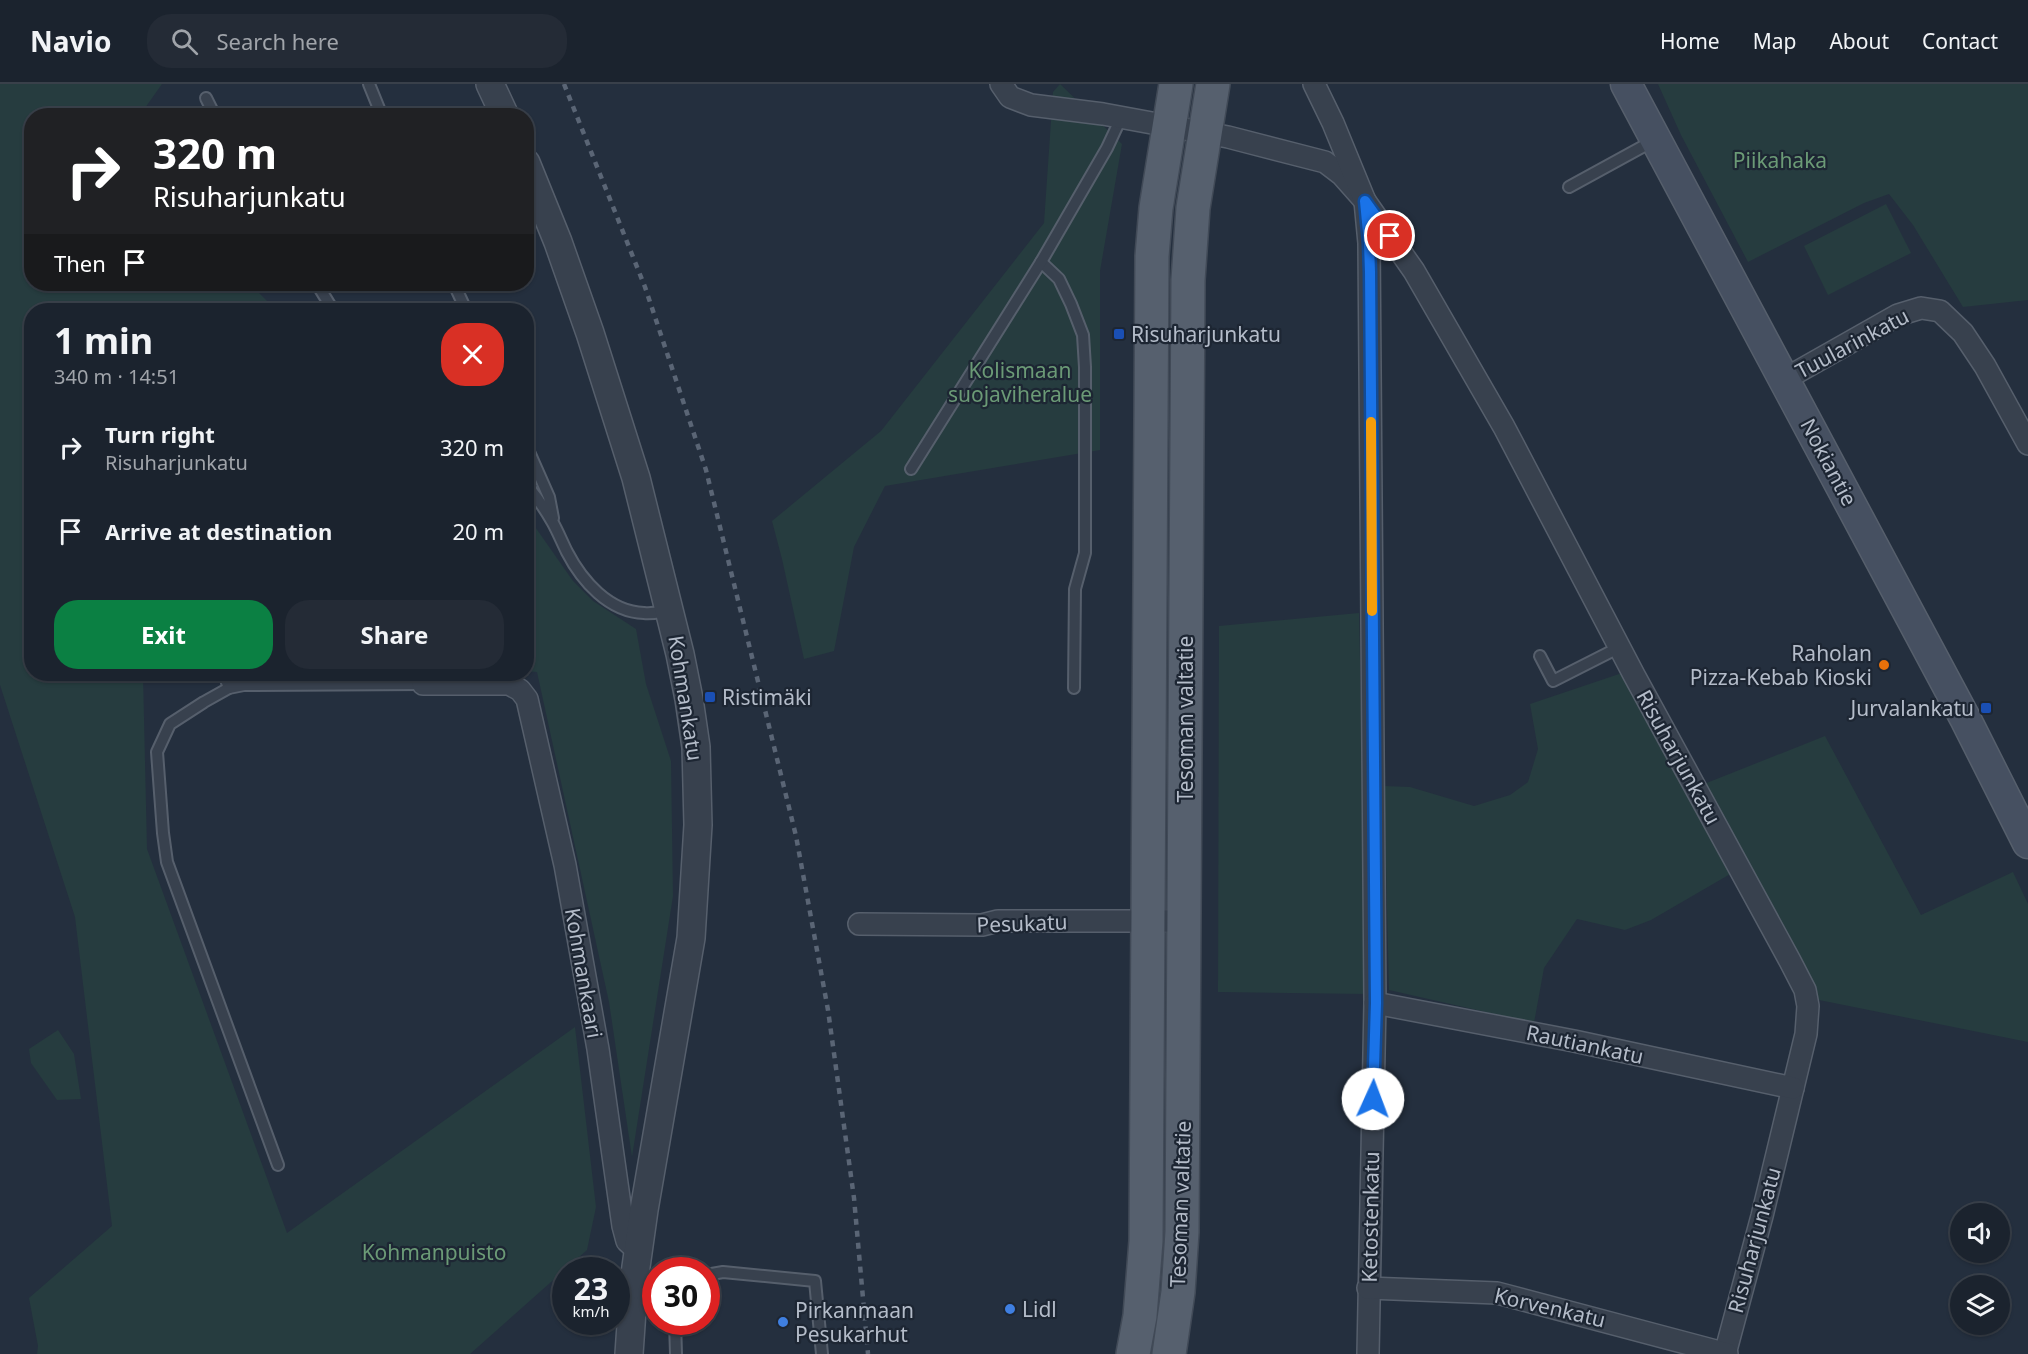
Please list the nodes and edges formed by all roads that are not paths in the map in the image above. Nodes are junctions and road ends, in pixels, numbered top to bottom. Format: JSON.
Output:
{"nodes":[{"id":1,"x":369,"y":84,"type":"edge"},
{"id":2,"x":490,"y":84,"type":"edge"},
{"id":3,"x":1001,"y":84,"type":"edge"},
{"id":4,"x":1176,"y":84,"type":"edge"},
{"id":5,"x":1213,"y":84,"type":"edge"},
{"id":6,"x":1314,"y":84,"type":"edge"},
{"id":7,"x":1626,"y":84,"type":"edge"},
{"id":8,"x":206,"y":98,"type":"dead end"},
{"id":9,"x":211,"y":108,"type":"edge"},
{"id":10,"x":379,"y":108,"type":"edge"},
{"id":11,"x":501,"y":108,"type":"edge"},
{"id":12,"x":1121,"y":118,"type":"junction"},
{"id":13,"x":1168,"y":125,"type":"junction"},
{"id":14,"x":1204,"y":132,"type":"junction"},
{"id":15,"x":1656,"y":140,"type":"junction"},
{"id":16,"x":534,"y":183,"type":"edge"},
{"id":17,"x":1569,"y":188,"type":"dead end"},
{"id":18,"x":1365,"y":201,"type":"junction"},
{"id":19,"x":1041,"y":262,"type":"junction"},
{"id":20,"x":1785,"y":379,"type":"junction"},
{"id":21,"x":2028,"y":444,"type":"edge"},
{"id":22,"x":534,"y":464,"type":"edge"},
{"id":23,"x":910,"y":469,"type":"dead end"},
{"id":24,"x":534,"y":495,"type":"edge"},
{"id":25,"x":554,"y":524,"type":"junction"},
{"id":26,"x":671,"y":611,"type":"junction"},
{"id":27,"x":1620,"y":647,"type":"junction"},
{"id":28,"x":1540,"y":656,"type":"dead end"},
{"id":29,"x":226,"y":681,"type":"edge"},
{"id":30,"x":313,"y":681,"type":"edge"},
{"id":31,"x":378,"y":681,"type":"edge"},
{"id":32,"x":423,"y":684,"type":"joint"},
{"id":33,"x":229,"y":688,"type":"junction"},
{"id":34,"x":1074,"y":688,"type":"dead end"},
{"id":35,"x":2028,"y":843,"type":"edge"},
{"id":36,"x":1185,"y":921,"type":"junction"},
{"id":37,"x":1148,"y":922,"type":"junction"},
{"id":38,"x":859,"y":924,"type":"dead end"},
{"id":39,"x":1376,"y":1003,"type":"junction"},
{"id":40,"x":1793,"y":1089,"type":"junction"},
{"id":41,"x":278,"y":1165,"type":"dead end"},
{"id":42,"x":638,"y":1251,"type":"junction"},
{"id":43,"x":642,"y":1269,"type":"edge"},
{"id":44,"x":720,"y":1273,"type":"edge"},
{"id":45,"x":1368,"y":1288,"type":"junction"},
{"id":46,"x":642,"y":1296,"type":"edge"},
{"id":47,"x":675,"y":1335,"type":"edge"},
{"id":48,"x":629,"y":1354,"type":"edge"},
{"id":49,"x":676,"y":1354,"type":"edge"},
{"id":50,"x":822,"y":1354,"type":"edge"},
{"id":51,"x":1133,"y":1354,"type":"edge"},
{"id":52,"x":1168,"y":1354,"type":"edge"},
{"id":53,"x":1368,"y":1354,"type":"edge"},
{"id":54,"x":1726,"y":1354,"type":"edge"}],
"edges":[{"from":1,"to":10,"type":"lane"},
{"from":2,"to":11,"type":"street"},
{"from":3,"to":12,"type":"street"},
{"from":4,"to":13,"type":"main road","name":"Tesoman valtatie"},
{"from":5,"to":14,"type":"main road","name":"Tesoman valtatie"},
{"from":6,"to":18,"type":"street","name":"Ketostenkatu"},
{"from":7,"to":15,"type":"main road","name":"Nokiantie"},
{"from":8,"to":9,"type":"lane"},
{"from":12,"to":13,"type":"street"},
{"from":12,"to":19,"type":"lane"},
{"from":13,"to":14,"type":"street"},
{"from":13,"to":37,"type":"main road","name":"Tesoman valtatie"},
{"from":14,"to":18,"type":"street"},
{"from":14,"to":36,"type":"main road","name":"Tesoman valtatie"},
{"from":15,"to":17,"type":"lane"},
{"from":15,"to":20,"type":"main road","name":"Nokiantie"},
{"from":16,"to":26,"type":"street","name":"Kohmankatu"},
{"from":18,"to":27,"type":"street","name":"Risuharjunkatu"},
{"from":18,"to":39,"type":"street","name":"Ketostenkatu"},
{"from":19,"to":23,"type":"lane"},
{"from":19,"to":34,"type":"lane"},
{"from":20,"to":21,"type":"street","name":"Tuularinkatu"},
{"from":20,"to":35,"type":"main road","name":"Nokiantie"},
{"from":22,"to":25,"type":"lane"},
{"from":24,"to":25,"type":"lane"},
{"from":25,"to":26,"type":"lane"},
{"from":26,"to":42,"type":"street","name":"Kohmankatu"},
{"from":27,"to":28,"type":"lane"},
{"from":27,"to":40,"type":"street","name":"Risuharjunkatu"},
{"from":29,"to":33,"type":"lane"},
{"from":30,"to":33,"type":"lane"},
{"from":31,"to":32,"type":"lane"},
{"from":32,"to":42,"type":"street","name":"Kohmankaari"},
{"from":33,"to":41,"type":"lane"},
{"from":36,"to":37,"type":"street","name":"Pesukatu"},
{"from":36,"to":52,"type":"main road","name":"Tesoman valtatie"},
{"from":37,"to":38,"type":"street","name":"Pesukatu"},
{"from":37,"to":51,"type":"main road","name":"Tesoman valtatie"},
{"from":39,"to":40,"type":"street","name":"Rautiankatu"},
{"from":39,"to":45,"type":"street","name":"Ketostenkatu"},
{"from":40,"to":54,"type":"street","name":"Risuharjunkatu"},
{"from":42,"to":43,"type":"street"},
{"from":44,"to":50,"type":"lane"},
{"from":45,"to":53,"type":"street","name":"Ketostenkatu"},
{"from":45,"to":54,"type":"street","name":"Korvenkatu"},
{"from":46,"to":48,"type":"street"},
{"from":47,"to":49,"type":"lane"}]}
